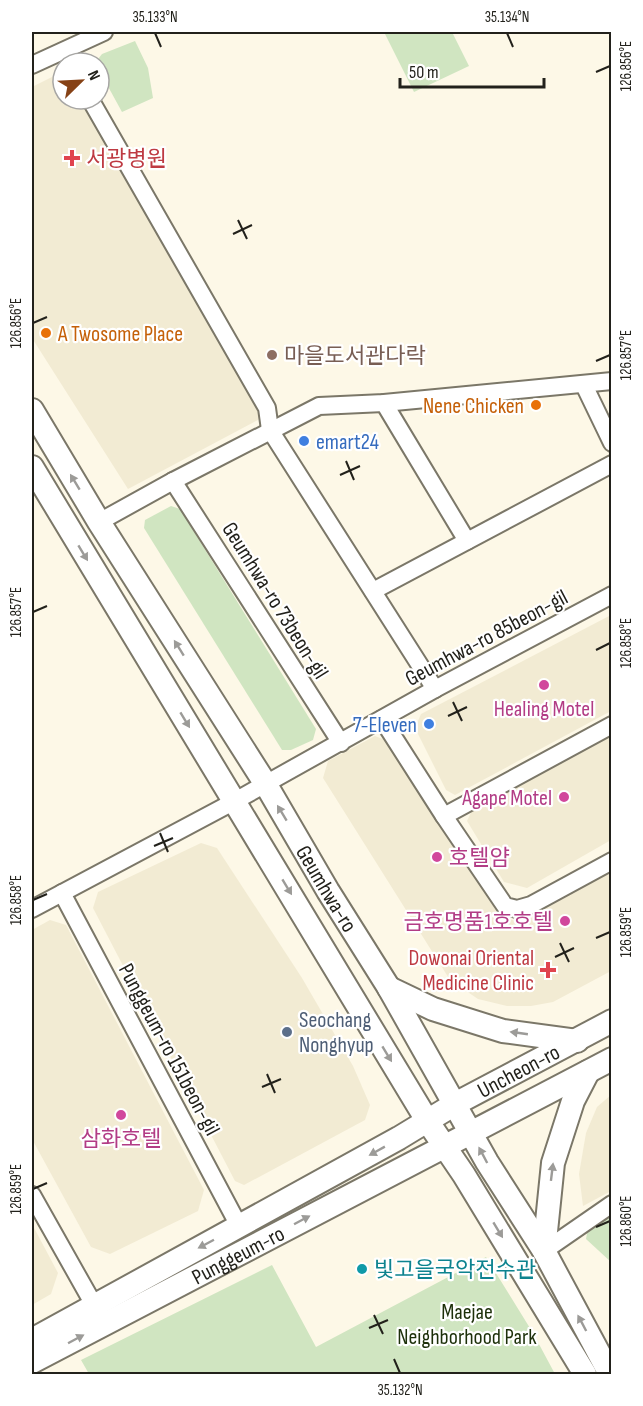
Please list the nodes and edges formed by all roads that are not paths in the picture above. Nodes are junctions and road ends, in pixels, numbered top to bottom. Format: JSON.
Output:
{"nodes":[{"id":1,"x":104,"y":32,"type":"edge"},
{"id":2,"x":75,"y":51,"type":"edge"},
{"id":3,"x":51,"y":61,"type":"edge"},
{"id":4,"x":32,"y":65,"type":"edge"},
{"id":5,"x":97,"y":111,"type":"edge"},
{"id":6,"x":612,"y":381,"type":"edge"},
{"id":7,"x":584,"y":385,"type":"junction"},
{"id":8,"x":384,"y":403,"type":"junction"},
{"id":9,"x":32,"y":410,"type":"edge"},
{"id":10,"x":270,"y":430,"type":"junction"},
{"id":11,"x":612,"y":443,"type":"edge"},
{"id":12,"x":612,"y":464,"type":"edge"},
{"id":13,"x":32,"y":467,"type":"edge"},
{"id":14,"x":173,"y":481,"type":"junction"},
{"id":15,"x":99,"y":522,"type":"junction"},
{"id":16,"x":467,"y":541,"type":"junction"},
{"id":17,"x":373,"y":591,"type":"junction"},
{"id":18,"x":612,"y":595,"type":"edge"},
{"id":19,"x":435,"y":689,"type":"junction"},
{"id":20,"x":382,"y":719,"type":"junction"},
{"id":21,"x":612,"y":725,"type":"edge"},
{"id":22,"x":340,"y":743,"type":"junction"},
{"id":23,"x":265,"y":783,"type":"junction"},
{"id":24,"x":235,"y":801,"type":"junction"},
{"id":25,"x":444,"y":816,"type":"junction"},
{"id":26,"x":612,"y":861,"type":"edge"},
{"id":27,"x":62,"y":893,"type":"junction"},
{"id":28,"x":32,"y":909,"type":"edge"},
{"id":29,"x":389,"y":988,"type":"junction"},
{"id":30,"x":612,"y":1021,"type":"edge"},
{"id":31,"x":577,"y":1041,"type":"junction"},
{"id":32,"x":612,"y":1059,"type":"edge"},
{"id":33,"x":588,"y":1072,"type":"junction"},
{"id":34,"x":455,"y":1104,"type":"junction"},
{"id":35,"x":428,"y":1122,"type":"junction"},
{"id":36,"x":471,"y":1132,"type":"junction"},
{"id":37,"x":444,"y":1146,"type":"junction"},
{"id":38,"x":32,"y":1194,"type":"edge"},
{"id":39,"x":612,"y":1204,"type":"edge"},
{"id":40,"x":238,"y":1226,"type":"junction"},
{"id":41,"x":544,"y":1251,"type":"junction"},
{"id":42,"x":94,"y":1305,"type":"junction"},
{"id":43,"x":32,"y":1340,"type":"edge"},
{"id":44,"x":32,"y":1362,"type":"edge"},
{"id":45,"x":585,"y":1374,"type":"edge"},
{"id":46,"x":610,"y":1374,"type":"edge"}],
"edges":[{"from":1,"to":2,"type":"street"},
{"from":3,"to":4,"type":"street"},
{"from":5,"to":10,"type":"street"},
{"from":6,"to":7,"type":"street"},
{"from":7,"to":8,"type":"street"},
{"from":7,"to":11,"type":"street"},
{"from":8,"to":10,"type":"street"},
{"from":8,"to":16,"type":"street"},
{"from":15,"to":9,"type":"main road","name":"Geumhwa-ro","one_way":true},
{"from":10,"to":14,"type":"street"},
{"from":10,"to":17,"type":"street"},
{"from":12,"to":16,"type":"street"},
{"from":13,"to":24,"type":"main road","name":"Geumhwa-ro","one_way":true},
{"from":14,"to":15,"type":"street"},
{"from":14,"to":22,"type":"street","name":"Geumhwa-ro 73beon-gil"},
{"from":23,"to":15,"type":"main road","name":"Geumhwa-ro","one_way":true},
{"from":16,"to":17,"type":"street"},
{"from":17,"to":19,"type":"street"},
{"from":18,"to":19,"type":"street","name":"Geumhwa-ro 85beon-gil"},
{"from":19,"to":20,"type":"street","name":"Geumhwa-ro 85beon-gil"},
{"from":20,"to":22,"type":"street","name":"Geumhwa-ro 85beon-gil"},
{"from":20,"to":25,"type":"street"},
{"from":21,"to":25,"type":"street"},
{"from":22,"to":23,"type":"street","name":"Geumhwa-ro 85beon-gil"},
{"from":23,"to":24,"type":"street"},
{"from":29,"to":23,"type":"main road","name":"Geumhwa-ro","one_way":true},
{"from":24,"to":27,"type":"street"},
{"from":24,"to":35,"type":"main road","name":"Geumhwa-ro","one_way":true},
{"from":25,"to":26,"type":"street"},
{"from":27,"to":28,"type":"street"},
{"from":27,"to":40,"type":"street","name":"Punggeum-ro 151beon-gil"},
{"from":31,"to":29,"type":"main road","one_way":true},
{"from":29,"to":34,"type":"main road","name":"Geumhwa-ro"},
{"from":30,"to":31,"type":"main road","name":"Uncheon-ro"},
{"from":31,"to":34,"type":"main road","name":"Uncheon-ro"},
{"from":32,"to":33,"type":"main road","name":"Uncheon-ro"},
{"from":33,"to":36,"type":"main road","name":"Uncheon-ro"},
{"from":41,"to":33,"type":"main road","one_way":true},
{"from":34,"to":35,"type":"main road","name":"Uncheon-ro"},
{"from":34,"to":36,"type":"main road","name":"Geumhwa-ro"},
{"from":35,"to":37,"type":"main road","name":"Geumhwa-ro"},
{"from":35,"to":40,"type":"main road","name":"Punggeum-ro","one_way":true},
{"from":36,"to":37,"type":"main road","name":"Uncheon-ro"},
{"from":41,"to":36,"type":"main road","name":"Geumhwa-ro","one_way":true},
{"from":44,"to":37,"type":"main road","name":"Punggeum-ro","one_way":true},
{"from":37,"to":45,"type":"main road","name":"Geumhwa-ro","one_way":true},
{"from":38,"to":42,"type":"street"},
{"from":39,"to":41,"type":"street"},
{"from":40,"to":42,"type":"main road","name":"Punggeum-ro","one_way":true},
{"from":46,"to":41,"type":"main road","name":"Geumhwa-ro","one_way":true},
{"from":42,"to":43,"type":"main road","name":"Punggeum-ro"}]}
